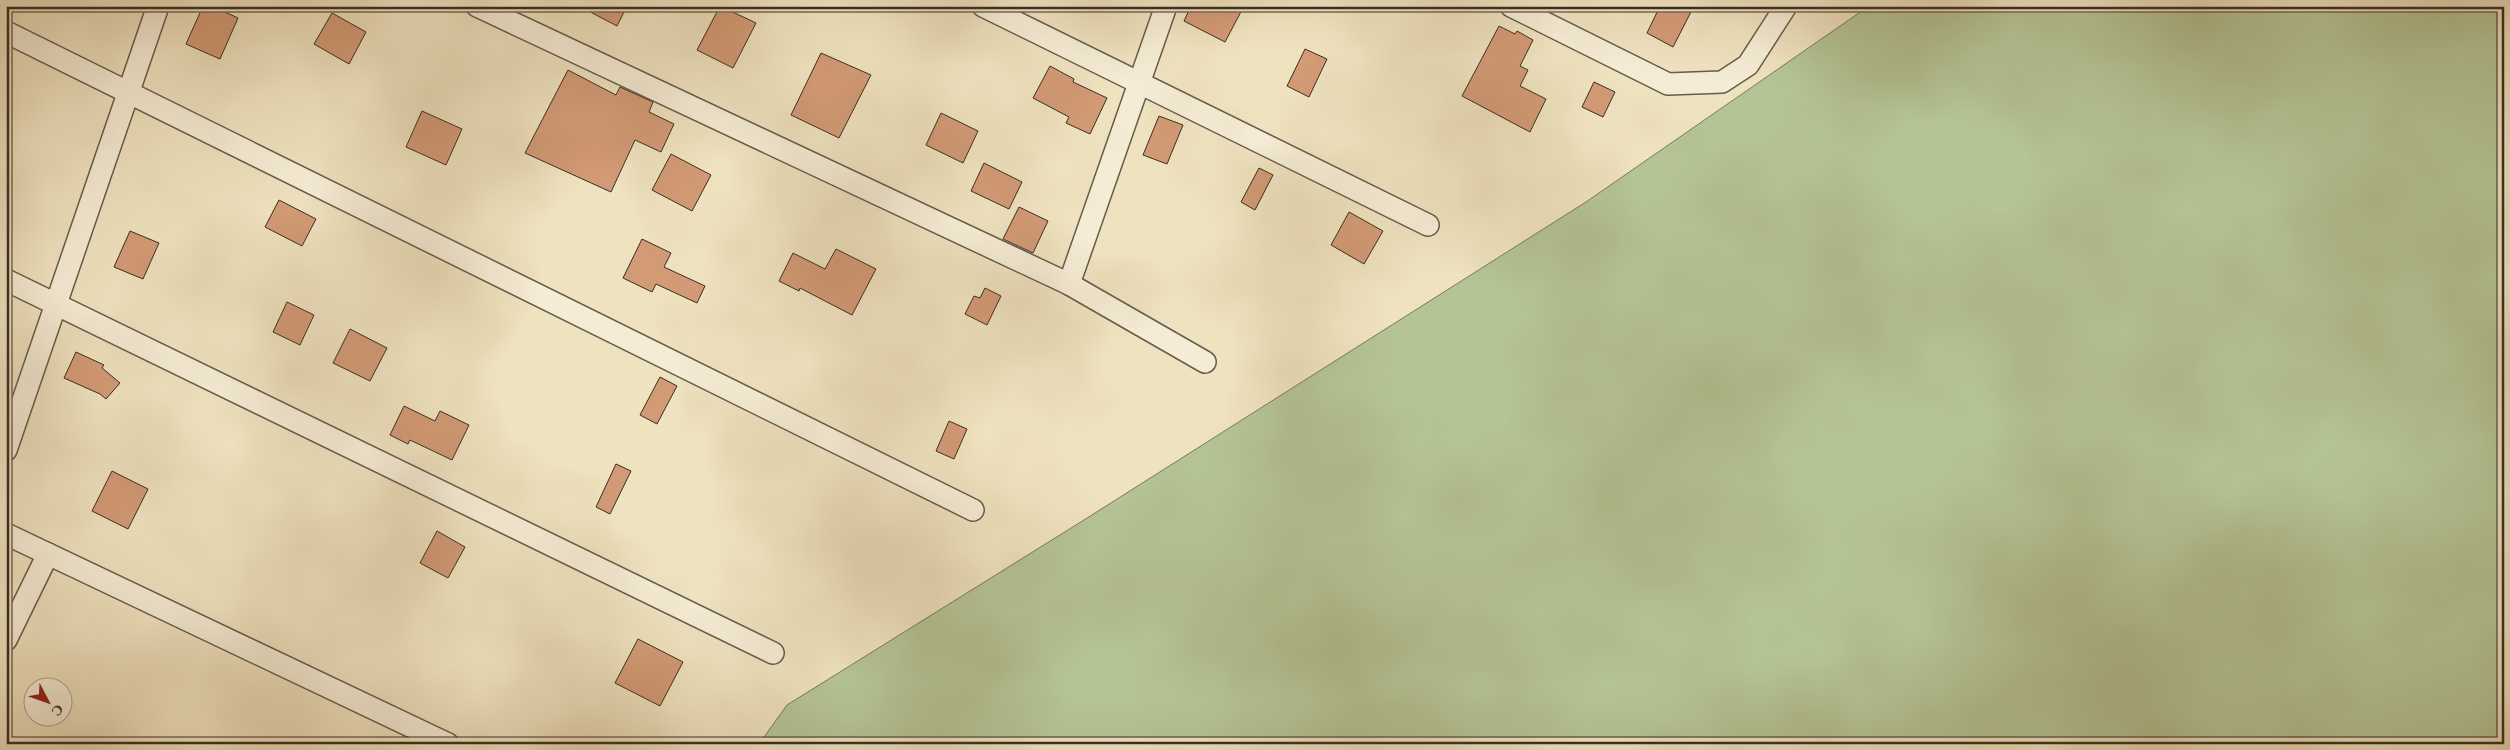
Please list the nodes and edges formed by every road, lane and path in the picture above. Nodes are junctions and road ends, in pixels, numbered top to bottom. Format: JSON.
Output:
{"nodes":[{"id":1,"x":158,"y":6,"type":"edge"},
{"id":2,"x":477,"y":6,"type":"edge"},
{"id":3,"x":982,"y":6,"type":"edge"},
{"id":4,"x":1166,"y":6,"type":"edge"},
{"id":5,"x":1511,"y":6,"type":"edge"},
{"id":6,"x":1786,"y":6,"type":"edge"},
{"id":7,"x":6,"y":32,"type":"edge"},
{"id":8,"x":1139,"y":83,"type":"junction"},
{"id":9,"x":129,"y":92,"type":"junction"},
{"id":10,"x":1428,"y":225,"type":"dead end"},
{"id":11,"x":6,"y":280,"type":"edge"},
{"id":12,"x":1069,"y":284,"type":"junction"},
{"id":13,"x":56,"y":305,"type":"junction"},
{"id":14,"x":1204,"y":362,"type":"dead end"},
{"id":15,"x":6,"y":450,"type":"edge"},
{"id":16,"x":973,"y":510,"type":"dead end"},
{"id":17,"x":6,"y":534,"type":"edge"},
{"id":18,"x":48,"y":554,"type":"junction"},
{"id":19,"x":6,"y":640,"type":"edge"},
{"id":20,"x":773,"y":652,"type":"dead end"},
{"id":21,"x":448,"y":744,"type":"edge"}],
"edges":[{"from":1,"to":9,"type":"street"},
{"from":2,"to":12,"type":"street"},
{"from":3,"to":8,"type":"street"},
{"from":4,"to":8,"type":"street"},
{"from":5,"to":6,"type":"street"},
{"from":7,"to":9,"type":"street"},
{"from":8,"to":10,"type":"street"},
{"from":8,"to":12,"type":"street"},
{"from":9,"to":13,"type":"street"},
{"from":9,"to":16,"type":"street"},
{"from":11,"to":13,"type":"street"},
{"from":12,"to":14,"type":"street"},
{"from":13,"to":15,"type":"street"},
{"from":13,"to":20,"type":"street"},
{"from":17,"to":18,"type":"street"},
{"from":18,"to":19,"type":"street"},
{"from":18,"to":21,"type":"street"}]}
